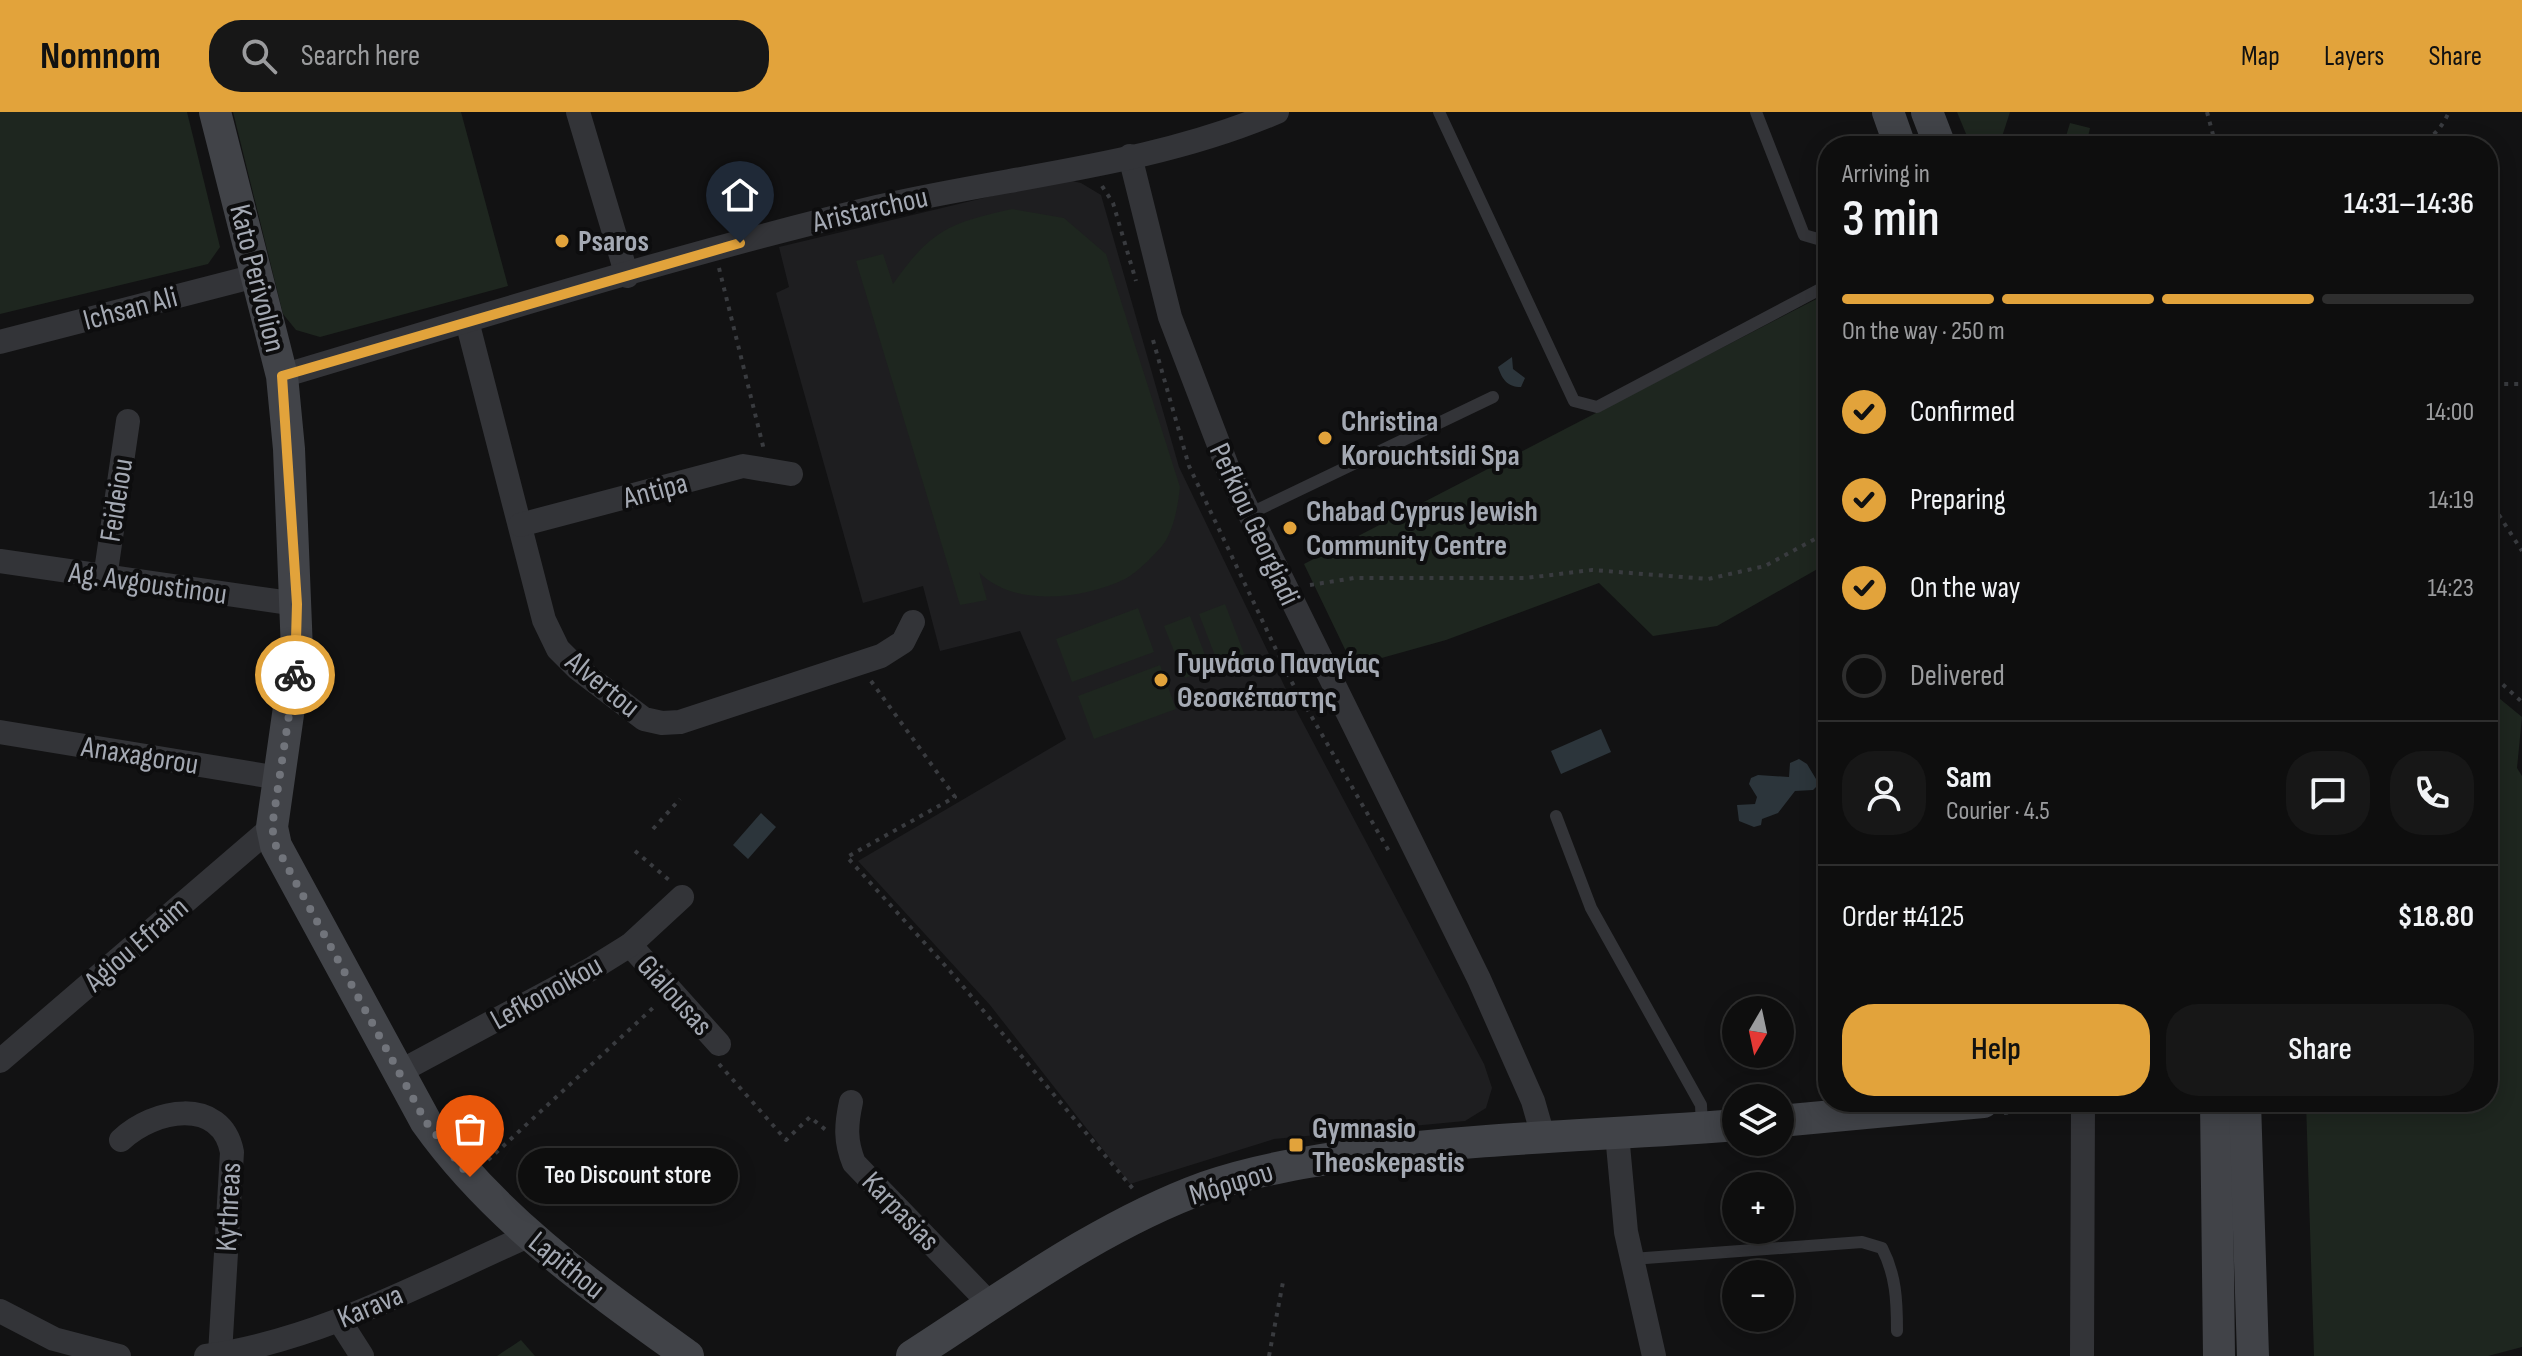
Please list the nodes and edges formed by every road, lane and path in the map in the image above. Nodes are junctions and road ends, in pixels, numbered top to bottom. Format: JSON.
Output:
{"nodes":[{"id":1,"x":215,"y":112,"type":"edge"},
{"id":2,"x":578,"y":112,"type":"edge"},
{"id":3,"x":1277,"y":112,"type":"edge"},
{"id":4,"x":1439,"y":112,"type":"edge"},
{"id":5,"x":1756,"y":112,"type":"edge"},
{"id":6,"x":1888,"y":112,"type":"edge"},
{"id":7,"x":1927,"y":112,"type":"edge"},
{"id":8,"x":2207,"y":112,"type":"edge"},
{"id":9,"x":2449,"y":112,"type":"edge"},
{"id":10,"x":1896,"y":136,"type":"edge"},
{"id":11,"x":1936,"y":136,"type":"edge"},
{"id":12,"x":2213,"y":136,"type":"edge"},
{"id":13,"x":2430,"y":136,"type":"edge"},
{"id":14,"x":1130,"y":156,"type":"junction"},
{"id":15,"x":1091,"y":181,"type":"dead end"},
{"id":16,"x":1818,"y":239,"type":"edge"},
{"id":17,"x":715,"y":250,"type":"junction"},
{"id":18,"x":259,"y":275,"type":"junction"},
{"id":19,"x":627,"y":276,"type":"junction"},
{"id":20,"x":1818,"y":290,"type":"edge"},
{"id":21,"x":1139,"y":292,"type":"dead end"},
{"id":22,"x":467,"y":321,"type":"junction"},
{"id":23,"x":1152,"y":336,"type":"dead end"},
{"id":24,"x":0,"y":342,"type":"edge"},
{"id":25,"x":282,"y":376,"type":"junction"},
{"id":26,"x":2522,"y":384,"type":"edge"},
{"id":27,"x":2498,"y":387,"type":"edge"},
{"id":28,"x":1493,"y":397,"type":"dead end"},
{"id":29,"x":128,"y":421,"type":"dead end"},
{"id":30,"x":780,"y":471,"type":"joint"},
{"id":31,"x":1249,"y":514,"type":"junction"},
{"id":32,"x":2498,"y":514,"type":"edge"},
{"id":33,"x":520,"y":525,"type":"junction"},
{"id":34,"x":1818,"y":537,"type":"edge"},
{"id":35,"x":2522,"y":551,"type":"edge"},
{"id":36,"x":0,"y":561,"type":"edge"},
{"id":37,"x":105,"y":578,"type":"junction"},
{"id":38,"x":1284,"y":589,"type":"junction"},
{"id":39,"x":297,"y":604,"type":"junction"},
{"id":40,"x":913,"y":622,"type":"dead end"},
{"id":41,"x":858,"y":663,"type":"junction"},
{"id":42,"x":2498,"y":680,"type":"edge"},
{"id":43,"x":2522,"y":702,"type":"edge"},
{"id":44,"x":0,"y":732,"type":"edge"},
{"id":45,"x":279,"y":778,"type":"junction"},
{"id":46,"x":680,"y":799,"type":"dead end"},
{"id":47,"x":1556,"y":816,"type":"dead end"},
{"id":48,"x":272,"y":827,"type":"junction"},
{"id":49,"x":653,"y":829,"type":"dead end"},
{"id":50,"x":635,"y":851,"type":"dead end"},
{"id":51,"x":1392,"y":855,"type":"dead end"},
{"id":52,"x":682,"y":897,"type":"joint"},
{"id":53,"x":630,"y":945,"type":"junction"},
{"id":54,"x":671,"y":991,"type":"junction"},
{"id":55,"x":719,"y":1044,"type":"joint"},
{"id":56,"x":0,"y":1061,"type":"edge"},
{"id":57,"x":399,"y":1072,"type":"junction"},
{"id":58,"x":851,"y":1102,"type":"dead end"},
{"id":59,"x":1855,"y":1112,"type":"edge"},
{"id":60,"x":2083,"y":1112,"type":"edge"},
{"id":61,"x":2216,"y":1112,"type":"edge"},
{"id":62,"x":2245,"y":1112,"type":"edge"},
{"id":63,"x":1794,"y":1119,"type":"edge"},
{"id":64,"x":1722,"y":1126,"type":"edge"},
{"id":65,"x":1702,"y":1127,"type":"junction"},
{"id":66,"x":1617,"y":1134,"type":"junction"},
{"id":67,"x":1543,"y":1136,"type":"junction"},
{"id":68,"x":121,"y":1140,"type":"dead end"},
{"id":69,"x":848,"y":1147,"type":"junction"},
{"id":70,"x":470,"y":1177,"type":"junction"},
{"id":71,"x":1151,"y":1211,"type":"junction"},
{"id":72,"x":528,"y":1236,"type":"junction"},
{"id":73,"x":1632,"y":1259,"type":"junction"},
{"id":74,"x":1283,"y":1282,"type":"dead end"},
{"id":75,"x":991,"y":1305,"type":"junction"},
{"id":76,"x":0,"y":1311,"type":"edge"},
{"id":77,"x":339,"y":1320,"type":"junction"},
{"id":78,"x":1897,"y":1331,"type":"dead end"},
{"id":79,"x":213,"y":1355,"type":"edge"},
{"id":80,"x":119,"y":1356,"type":"edge"},
{"id":81,"x":362,"y":1356,"type":"edge"},
{"id":82,"x":688,"y":1356,"type":"edge"},
{"id":83,"x":912,"y":1356,"type":"edge"},
{"id":84,"x":1269,"y":1356,"type":"edge"},
{"id":85,"x":1654,"y":1356,"type":"edge"},
{"id":86,"x":2082,"y":1356,"type":"edge"},
{"id":87,"x":2219,"y":1356,"type":"edge"},
{"id":88,"x":2253,"y":1356,"type":"edge"}],
"edges":[{"from":1,"to":18,"type":"street","name":"Kato Perivolion"},
{"from":2,"to":19,"type":"street"},
{"from":3,"to":14,"type":"street","name":"Aristarchou"},
{"from":4,"to":20,"type":"lane"},
{"from":5,"to":16,"type":"lane"},
{"from":6,"to":10,"type":"street"},
{"from":7,"to":11,"type":"street"},
{"from":8,"to":12,"type":"path"},
{"from":9,"to":13,"type":"path"},
{"from":14,"to":17,"type":"street","name":"Aristarchou"},
{"from":14,"to":31,"type":"street","name":"Pefkiou Georgiadi"},
{"from":15,"to":21,"type":"path"},
{"from":17,"to":19,"type":"street","name":"Aristarchou"},
{"from":17,"to":30,"type":"path"},
{"from":18,"to":24,"type":"street","name":"Ichsan Ali"},
{"from":18,"to":25,"type":"street","name":"Kato Perivolion"},
{"from":19,"to":22,"type":"street","name":"Aristarchou"},
{"from":22,"to":25,"type":"street","name":"Aristarchou"},
{"from":22,"to":33,"type":"street","name":"Alvertou"},
{"from":23,"to":51,"type":"path"},
{"from":25,"to":39,"type":"street","name":"Kato Perivolion"},
{"from":26,"to":27,"type":"path"},
{"from":28,"to":31,"type":"lane"},
{"from":29,"to":37,"type":"street","name":"Feideiou"},
{"from":30,"to":33,"type":"street","name":"Antipa"},
{"from":31,"to":38,"type":"street","name":"Pefkiou Georgiadi"},
{"from":32,"to":35,"type":"path"},
{"from":33,"to":41,"type":"street","name":"Alvertou"},
{"from":34,"to":38,"type":"path"},
{"from":36,"to":37,"type":"street","name":"Ag. Avgoustinou"},
{"from":37,"to":39,"type":"street","name":"Ag. Avgoustinou"},
{"from":38,"to":67,"type":"street","name":"Pefkiou Georgiadi"},
{"from":39,"to":45,"type":"street","name":"Kato Perivolion"},
{"from":40,"to":41,"type":"street","name":"Alvertou"},
{"from":41,"to":71,"type":"path"},
{"from":42,"to":43,"type":"path"},
{"from":44,"to":45,"type":"street","name":"Anaxagorou"},
{"from":45,"to":48,"type":"street","name":"Kato Perivolion"},
{"from":46,"to":49,"type":"path"},
{"from":47,"to":65,"type":"lane"},
{"from":48,"to":56,"type":"street","name":"Agiou Efraim"},
{"from":48,"to":57,"type":"street","name":"Lapithou"},
{"from":50,"to":52,"type":"path"},
{"from":52,"to":53,"type":"street","name":"Lefkonoikou"},
{"from":53,"to":54,"type":"street","name":"Gialousas"},
{"from":53,"to":57,"type":"street","name":"Lefkonoikou"},
{"from":54,"to":55,"type":"street","name":"Gialousas"},
{"from":54,"to":70,"type":"path"},
{"from":55,"to":69,"type":"path"},
{"from":57,"to":70,"type":"street","name":"Lapithou"},
{"from":58,"to":69,"type":"street","name":"Karpasias"},
{"from":59,"to":63,"type":"street"},
{"from":60,"to":86,"type":"street"},
{"from":61,"to":87,"type":"street"},
{"from":62,"to":88,"type":"street"},
{"from":64,"to":65,"type":"street","name":"Μόρφου"},
{"from":65,"to":66,"type":"street","name":"Μόρφου"},
{"from":66,"to":67,"type":"street","name":"Μόρφου"},
{"from":66,"to":73,"type":"street"},
{"from":67,"to":71,"type":"street","name":"Μόρφου"},
{"from":68,"to":79,"type":"street","name":"Kythreas"},
{"from":69,"to":75,"type":"street","name":"Karpasias"},
{"from":70,"to":72,"type":"street","name":"Lapithou"},
{"from":71,"to":75,"type":"street","name":"Μόρφου"},
{"from":72,"to":77,"type":"street","name":"Karava"},
{"from":72,"to":82,"type":"street","name":"Lapithou"},
{"from":73,"to":78,"type":"lane"},
{"from":73,"to":85,"type":"street"},
{"from":74,"to":84,"type":"path"},
{"from":75,"to":83,"type":"street","name":"Μόρφου"},
{"from":76,"to":80,"type":"street"},
{"from":77,"to":79,"type":"street","name":"Karava"},
{"from":77,"to":81,"type":"street"}]}
